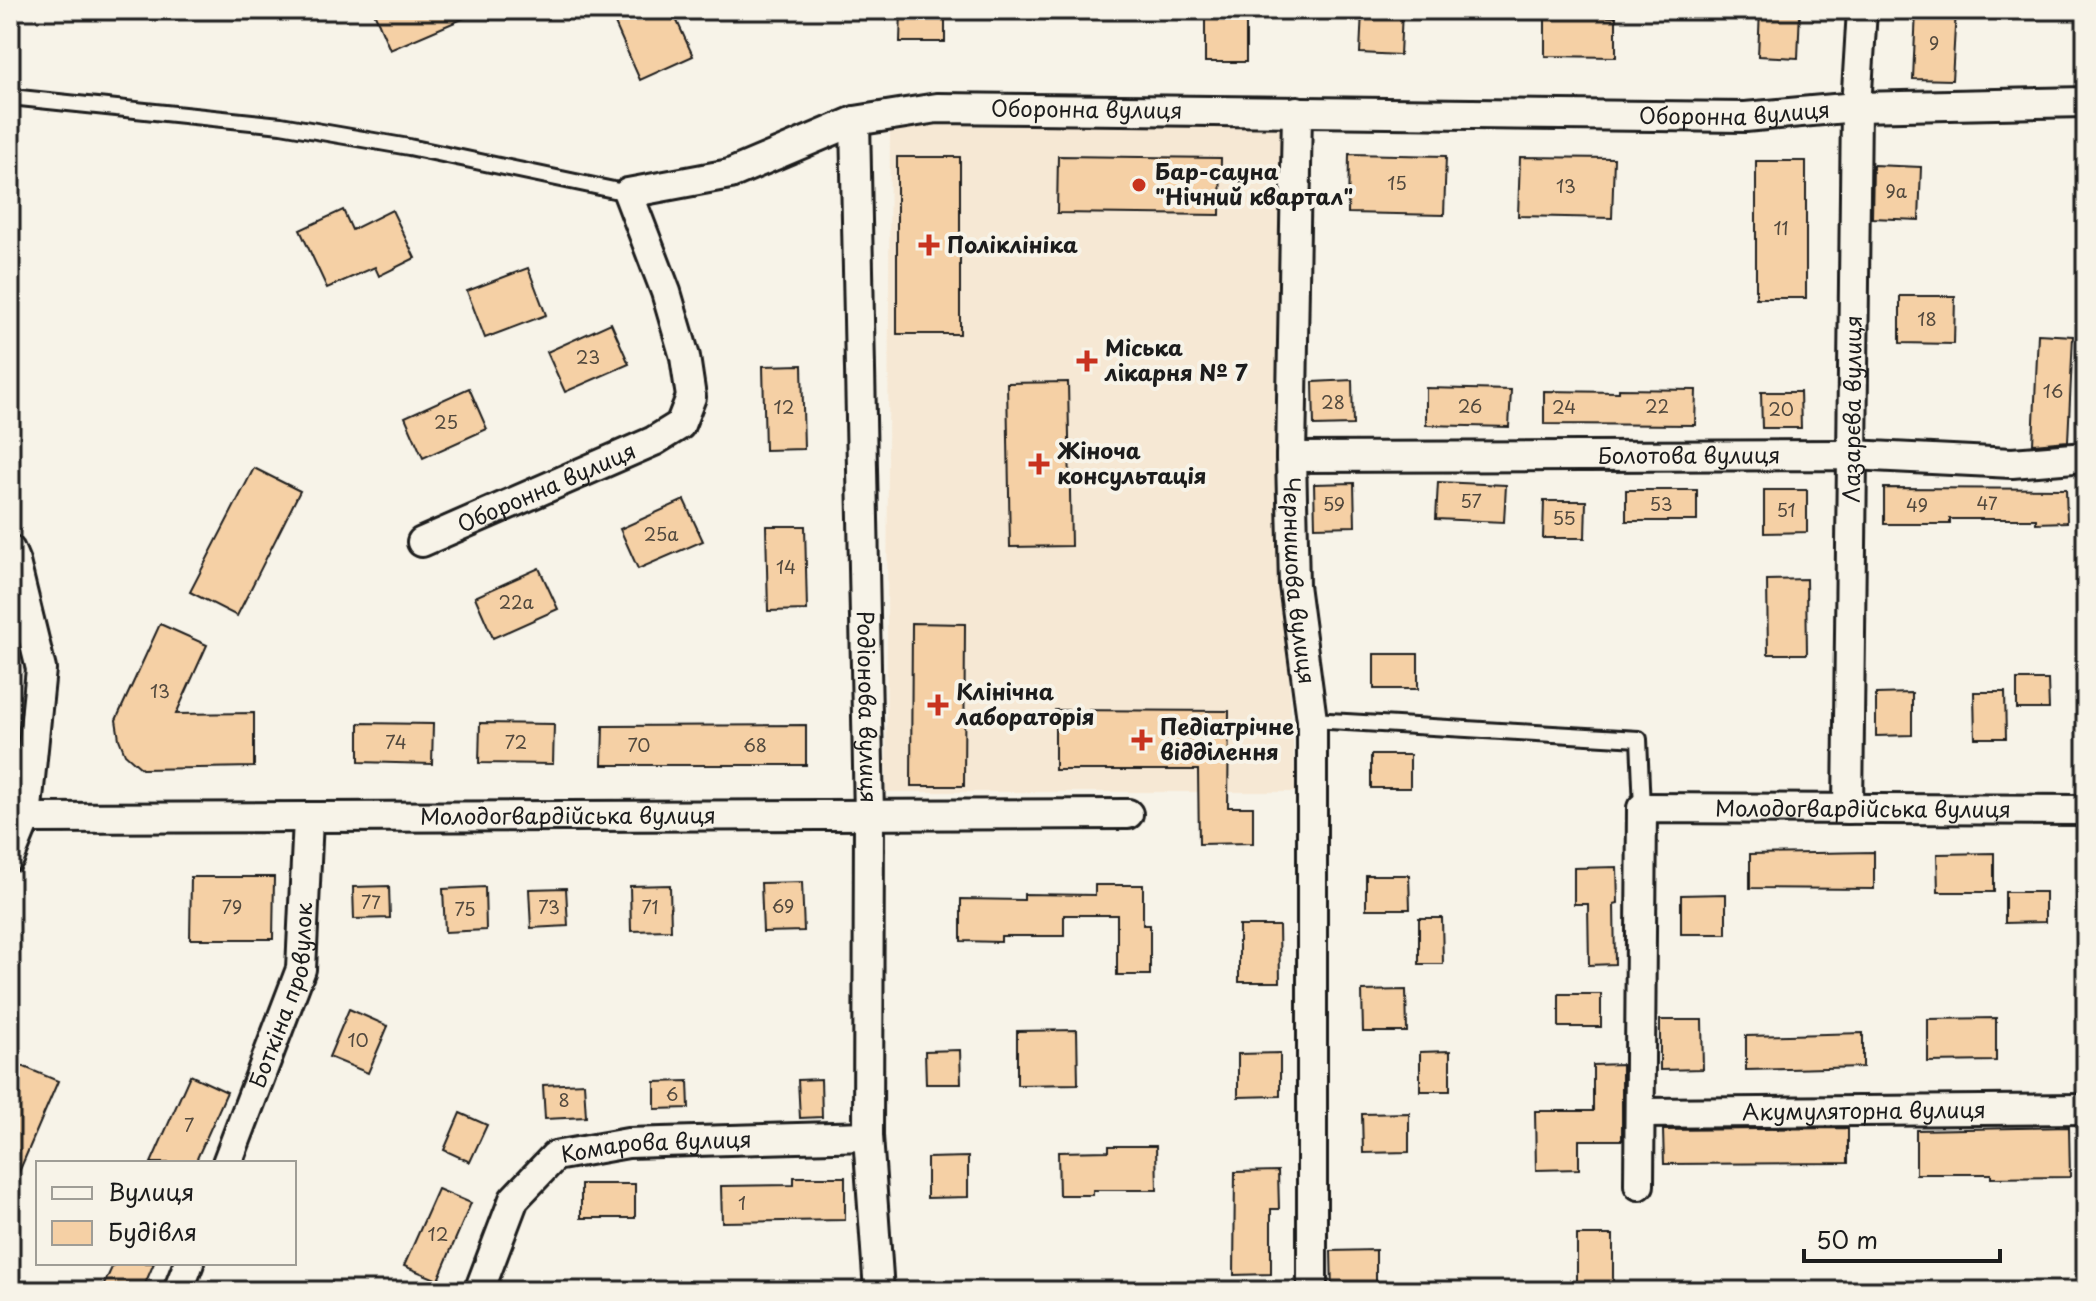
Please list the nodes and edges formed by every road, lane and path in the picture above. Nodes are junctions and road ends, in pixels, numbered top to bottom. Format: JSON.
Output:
{"nodes":[{"id":1,"x":1862,"y":10,"type":"edge"},
{"id":2,"x":10,"y":97,"type":"edge"},
{"id":3,"x":2086,"y":102,"type":"edge"},
{"id":4,"x":1856,"y":107,"type":"junction"},
{"id":5,"x":1297,"y":111,"type":"junction"},
{"id":6,"x":855,"y":121,"type":"junction"},
{"id":7,"x":628,"y":193,"type":"junction"},
{"id":8,"x":1852,"y":455,"type":"junction"},
{"id":9,"x":1291,"y":457,"type":"junction"},
{"id":10,"x":2086,"y":457,"type":"edge"},
{"id":11,"x":422,"y":542,"type":"dead end"},
{"id":12,"x":10,"y":550,"type":"edge"},
{"id":13,"x":1312,"y":720,"type":"junction"},
{"id":14,"x":1642,"y":808,"type":"junction"},
{"id":15,"x":1848,"y":809,"type":"junction"},
{"id":16,"x":2086,"y":810,"type":"edge"},
{"id":17,"x":1128,"y":814,"type":"dead end"},
{"id":18,"x":869,"y":816,"type":"junction"},
{"id":19,"x":18,"y":819,"type":"edge"},
{"id":20,"x":308,"y":819,"type":"junction"},
{"id":21,"x":10,"y":857,"type":"edge"},
{"id":22,"x":2086,"y":1109,"type":"edge"},
{"id":23,"x":1640,"y":1113,"type":"junction"},
{"id":24,"x":868,"y":1136,"type":"junction"},
{"id":25,"x":228,"y":1161,"type":"edge"},
{"id":26,"x":1639,"y":1185,"type":"dead end"},
{"id":27,"x":188,"y":1265,"type":"edge"},
{"id":28,"x":178,"y":1291,"type":"edge"},
{"id":29,"x":479,"y":1291,"type":"edge"},
{"id":30,"x":879,"y":1291,"type":"edge"},
{"id":31,"x":1312,"y":1291,"type":"edge"}],
"edges":[{"from":1,"to":4,"type":"street","name":"Лазарєва вулиця"},
{"from":2,"to":7,"type":"lane"},
{"from":3,"to":4,"type":"street","name":"Оборонна вулиця"},
{"from":4,"to":5,"type":"street","name":"Оборонна вулиця"},
{"from":4,"to":8,"type":"street","name":"Лазарєва вулиця"},
{"from":5,"to":6,"type":"street","name":"Оборонна вулиця"},
{"from":5,"to":9,"type":"street","name":"Чернишова вулиця"},
{"from":6,"to":7,"type":"street","name":"Оборонна вулиця"},
{"from":6,"to":18,"type":"street","name":"Родіонова вулиця"},
{"from":7,"to":11,"type":"street","name":"Оборонна вулиця"},
{"from":8,"to":9,"type":"street","name":"Болотова вулиця"},
{"from":8,"to":10,"type":"street","name":"Болотова вулиця"},
{"from":8,"to":15,"type":"street","name":"Лазарєва вулиця"},
{"from":9,"to":13,"type":"street","name":"Чернишова вулиця"},
{"from":12,"to":19,"type":"street"},
{"from":13,"to":14,"type":"lane"},
{"from":13,"to":31,"type":"street","name":"Чернишова вулиця"},
{"from":14,"to":15,"type":"street","name":"Молодогвардійська вулиця"},
{"from":14,"to":23,"type":"street"},
{"from":15,"to":16,"type":"street","name":"Молодогвардійська вулиця"},
{"from":17,"to":18,"type":"street","name":"Молодогвардійська вулиця"},
{"from":18,"to":20,"type":"street","name":"Молодогвардійська вулиця"},
{"from":18,"to":24,"type":"street","name":"Родіонова вулиця"},
{"from":19,"to":20,"type":"street","name":"Молодогвардійська вулиця"},
{"from":19,"to":21,"type":"street"},
{"from":20,"to":25,"type":"street","name":"Боткіна провулок"},
{"from":22,"to":23,"type":"street","name":"Акумуляторна вулиця"},
{"from":23,"to":26,"type":"street"},
{"from":24,"to":29,"type":"street","name":"Комарова вулиця"},
{"from":24,"to":30,"type":"street","name":"Родіонова вулиця"},
{"from":27,"to":28,"type":"street"}]}
